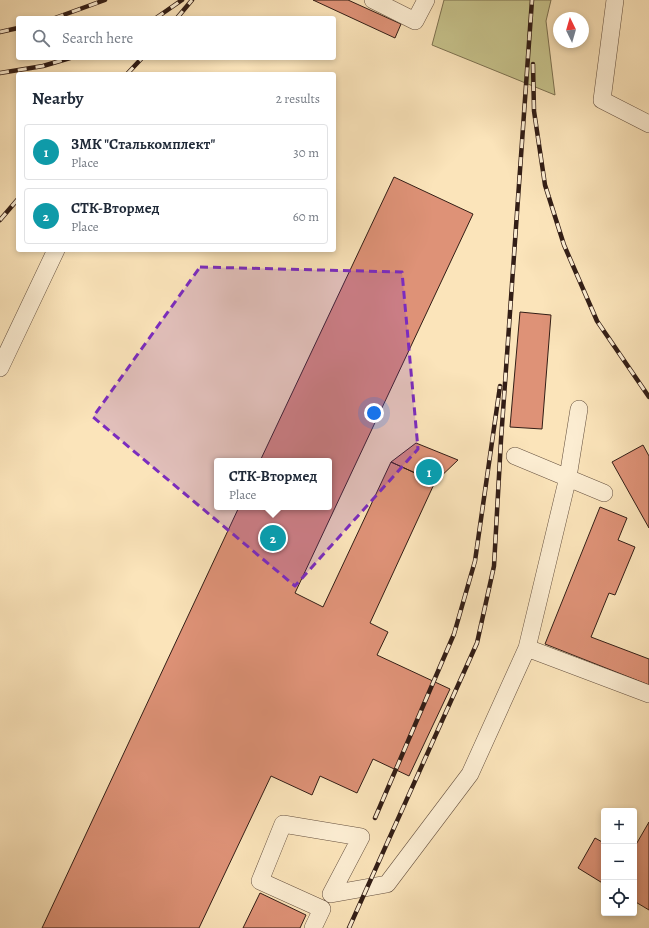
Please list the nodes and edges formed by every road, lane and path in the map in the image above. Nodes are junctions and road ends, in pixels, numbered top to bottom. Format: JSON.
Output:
{"nodes":[{"id":1,"x":373,"y":0,"type":"edge"},
{"id":2,"x":426,"y":0,"type":"edge"},
{"id":3,"x":615,"y":0,"type":"edge"},
{"id":4,"x":649,"y":124,"type":"edge"},
{"id":5,"x":55,"y":252,"type":"edge"},
{"id":6,"x":0,"y":368,"type":"edge"},
{"id":7,"x":579,"y":409,"type":"dead end"},
{"id":8,"x":515,"y":456,"type":"dead end"},
{"id":9,"x":568,"y":477,"type":"junction"},
{"id":10,"x":604,"y":493,"type":"dead end"},
{"id":11,"x":527,"y":648,"type":"junction"},
{"id":12,"x":649,"y":694,"type":"edge"},
{"id":13,"x":313,"y":928,"type":"edge"}],
"edges":[{"from":1,"to":2,"type":"lane"},
{"from":3,"to":4,"type":"lane"},
{"from":5,"to":6,"type":"lane"},
{"from":7,"to":9,"type":"lane"},
{"from":8,"to":9,"type":"lane"},
{"from":9,"to":10,"type":"lane"},
{"from":9,"to":11,"type":"lane"},
{"from":11,"to":12,"type":"lane"},
{"from":11,"to":13,"type":"lane"}]}
